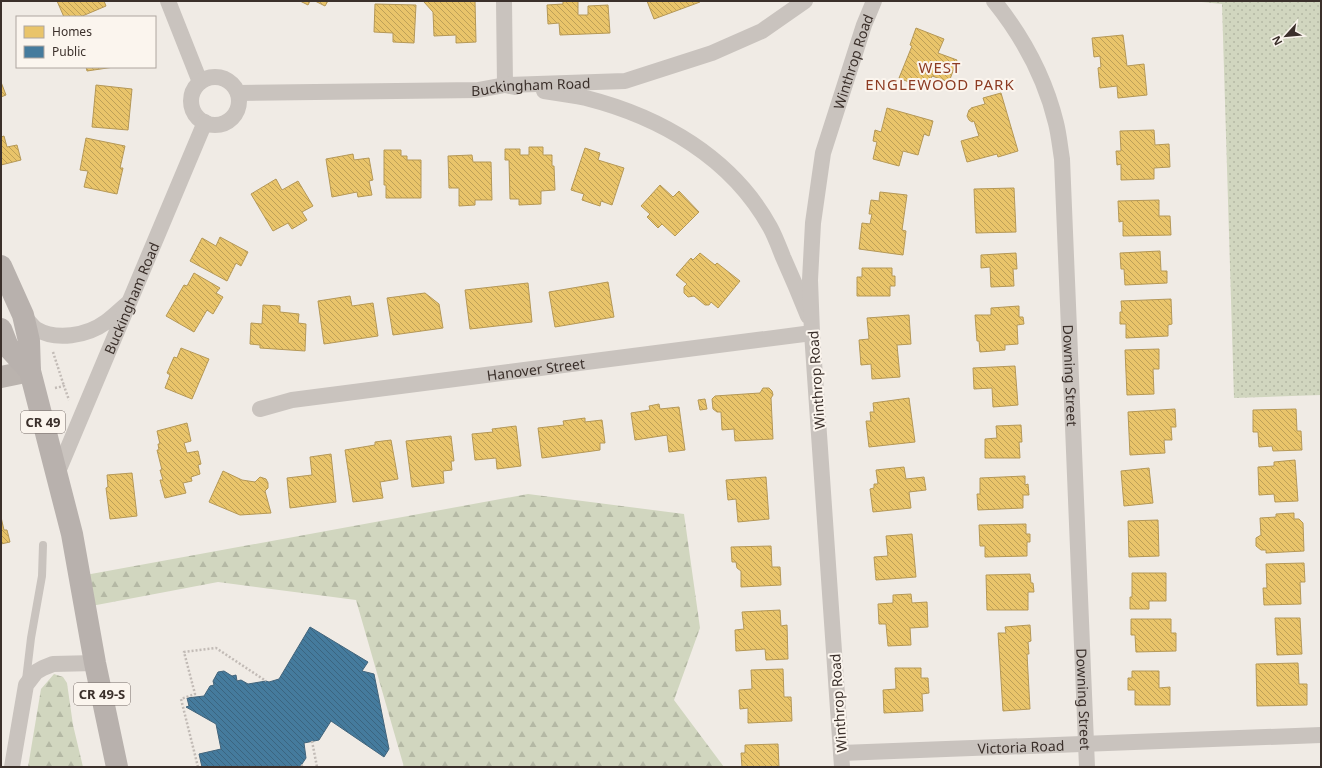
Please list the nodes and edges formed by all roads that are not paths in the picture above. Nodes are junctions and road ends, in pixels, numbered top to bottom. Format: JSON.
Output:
{"nodes":[{"id":1,"x":168,"y":1,"type":"edge"},
{"id":2,"x":504,"y":1,"type":"edge"},
{"id":3,"x":805,"y":1,"type":"edge"},
{"id":4,"x":886,"y":1,"type":"edge"},
{"id":5,"x":994,"y":1,"type":"edge"},
{"id":6,"x":873,"y":4,"type":"edge"},
{"id":7,"x":200,"y":82,"type":"junction"},
{"id":8,"x":505,"y":85,"type":"junction"},
{"id":9,"x":238,"y":93,"type":"junction"},
{"id":10,"x":205,"y":122,"type":"junction"},
{"id":11,"x":1,"y":266,"type":"edge"},
{"id":12,"x":130,"y":302,"type":"junction"},
{"id":13,"x":23,"y":315,"type":"junction"},
{"id":14,"x":1,"y":329,"type":"edge"},
{"id":15,"x":812,"y":329,"type":"junction"},
{"id":16,"x":30,"y":371,"type":"junction"},
{"id":17,"x":1,"y":377,"type":"edge"},
{"id":18,"x":260,"y":409,"type":"dead end"},
{"id":19,"x":57,"y":474,"type":"junction"},
{"id":20,"x":43,"y":545,"type":"dead end"},
{"id":21,"x":96,"y":663,"type":"junction"},
{"id":22,"x":26,"y":685,"type":"junction"},
{"id":23,"x":1321,"y":735,"type":"edge"},
{"id":24,"x":1086,"y":744,"type":"junction"},
{"id":25,"x":842,"y":760,"type":"edge"},
{"id":26,"x":12,"y":767,"type":"edge"},
{"id":27,"x":117,"y":767,"type":"edge"},
{"id":28,"x":1087,"y":767,"type":"edge"}],
"edges":[{"from":1,"to":7,"type":"street"},
{"from":2,"to":8,"type":"street"},
{"from":3,"to":8,"type":"street","name":"Buckingham Road"},
{"from":4,"to":6,"type":"street"},
{"from":5,"to":24,"type":"street","name":"Downing Street"},
{"from":6,"to":15,"type":"street","name":"Winthrop Road"},
{"from":7,"to":9,"type":"street"},
{"from":7,"to":10,"type":"street"},
{"from":8,"to":9,"type":"street","name":"Buckingham Road"},
{"from":8,"to":15,"type":"street"},
{"from":9,"to":10,"type":"street"},
{"from":10,"to":12,"type":"street","name":"Buckingham Road"},
{"from":11,"to":13,"type":"main road","number":"CR 49"},
{"from":12,"to":13,"type":"street"},
{"from":12,"to":19,"type":"street","name":"Buckingham Road"},
{"from":13,"to":16,"type":"main road","number":"CR 49"},
{"from":14,"to":16,"type":"main road","number":"CR 49"},
{"from":15,"to":18,"type":"street","name":"Hanover Street"},
{"from":15,"to":25,"type":"street","name":"Winthrop Road"},
{"from":16,"to":17,"type":"street"},
{"from":16,"to":19,"type":"main road","number":"CR 49"},
{"from":19,"to":21,"type":"main road","number":"CR 49"},
{"from":20,"to":22,"type":"lane"},
{"from":21,"to":22,"type":"street"},
{"from":21,"to":27,"type":"main road","number":"CR 49-S"},
{"from":22,"to":26,"type":"street"},
{"from":23,"to":24,"type":"street","name":"Victoria Road"},
{"from":24,"to":25,"type":"street","name":"Victoria Road"},
{"from":24,"to":28,"type":"street","name":"Downing Street"}]}
